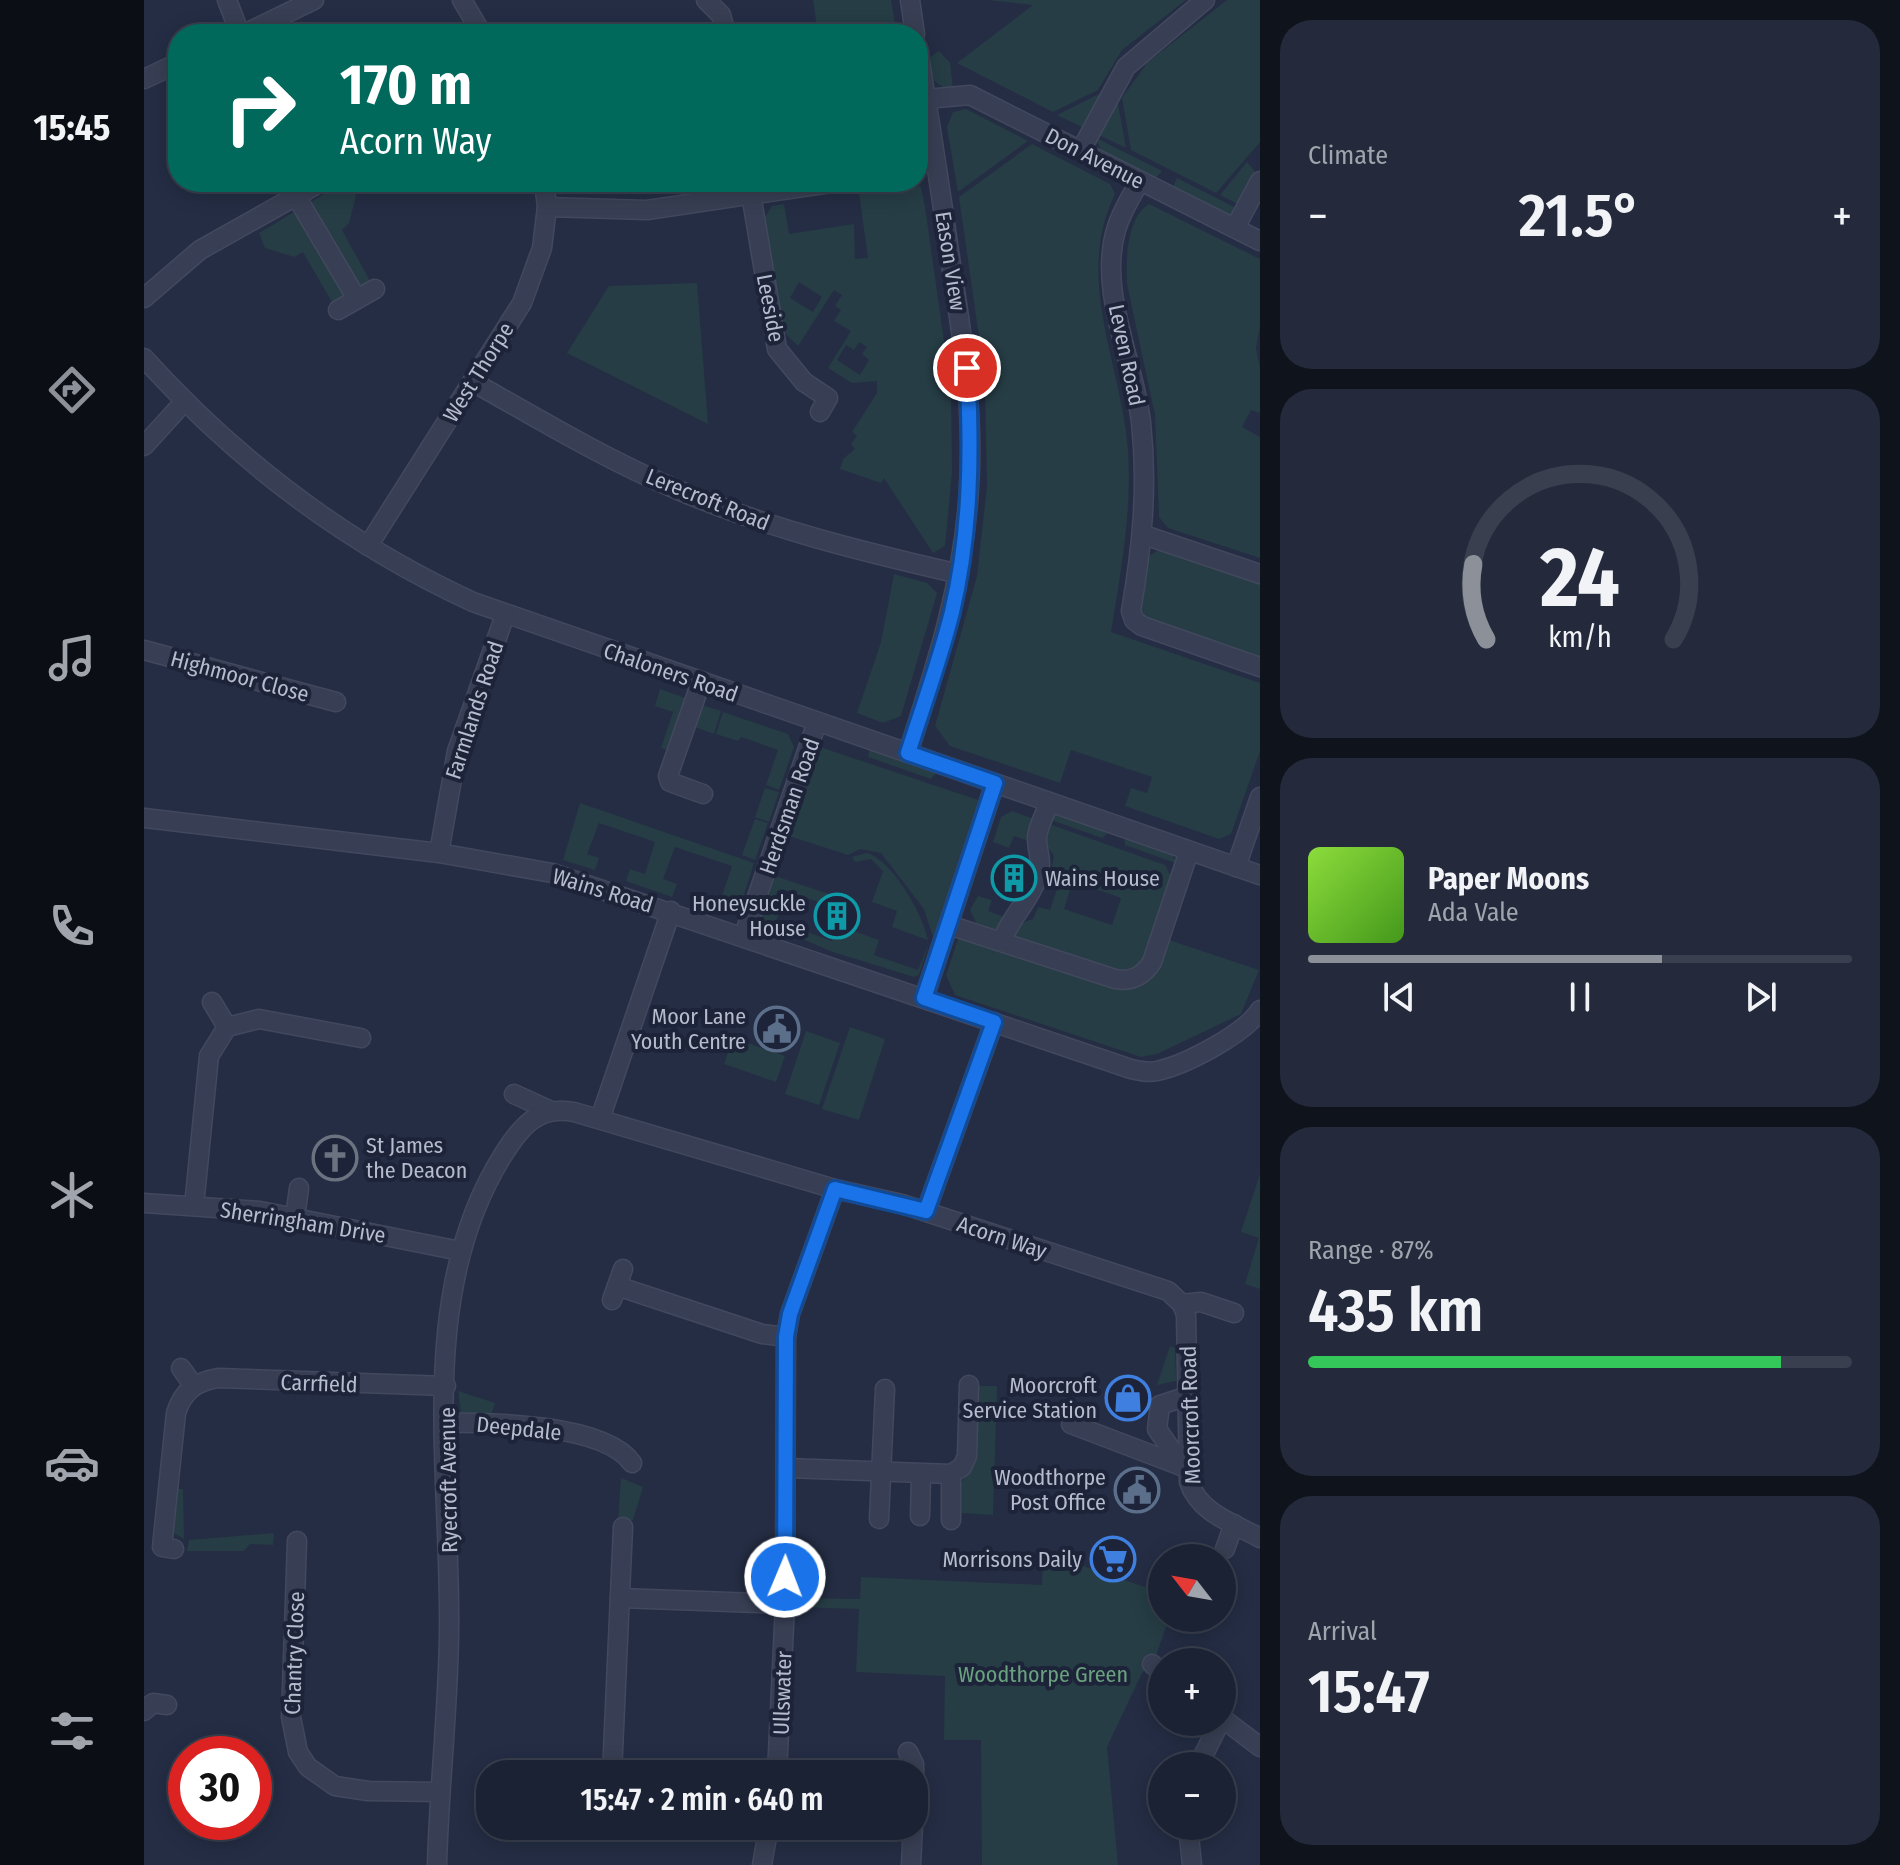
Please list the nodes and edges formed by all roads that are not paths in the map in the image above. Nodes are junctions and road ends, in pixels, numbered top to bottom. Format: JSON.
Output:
{"nodes":[{"id":1,"x":227,"y":0,"type":"edge"},
{"id":2,"x":314,"y":0,"type":"edge"},
{"id":3,"x":462,"y":0,"type":"edge"},
{"id":4,"x":706,"y":0,"type":"edge"},
{"id":5,"x":910,"y":0,"type":"edge"},
{"id":6,"x":1205,"y":0,"type":"edge"},
{"id":7,"x":238,"y":24,"type":"edge"},
{"id":8,"x":263,"y":24,"type":"edge"},
{"id":9,"x":476,"y":24,"type":"edge"},
{"id":10,"x":723,"y":24,"type":"edge"},
{"id":11,"x":914,"y":24,"type":"edge"},
{"id":12,"x":168,"y":68,"type":"edge"},
{"id":13,"x":144,"y":79,"type":"edge"},
{"id":14,"x":928,"y":99,"type":"edge"},
{"id":15,"x":1081,"y":150,"type":"junction"},
{"id":16,"x":928,"y":172,"type":"edge"},
{"id":17,"x":1140,"y":181,"type":"junction"},
{"id":18,"x":1260,"y":181,"type":"edge"},
{"id":19,"x":303,"y":192,"type":"edge"},
{"id":20,"x":545,"y":192,"type":"edge"},
{"id":21,"x":735,"y":192,"type":"edge"},
{"id":22,"x":751,"y":192,"type":"edge"},
{"id":23,"x":296,"y":196,"type":"junction"},
{"id":24,"x":547,"y":207,"type":"junction"},
{"id":25,"x":1235,"y":228,"type":"junction"},
{"id":26,"x":1260,"y":241,"type":"edge"},
{"id":27,"x":375,"y":289,"type":"dead end"},
{"id":28,"x":144,"y":298,"type":"edge"},
{"id":29,"x":357,"y":299,"type":"junction"},
{"id":30,"x":338,"y":310,"type":"dead end"},
{"id":31,"x":144,"y":358,"type":"edge"},
{"id":32,"x":473,"y":382,"type":"junction"},
{"id":33,"x":827,"y":400,"type":"dead end"},
{"id":34,"x":184,"y":402,"type":"junction"},
{"id":35,"x":144,"y":446,"type":"edge"},
{"id":36,"x":1144,"y":535,"type":"junction"},
{"id":37,"x":368,"y":546,"type":"junction"},
{"id":38,"x":959,"y":574,"type":"junction"},
{"id":39,"x":1260,"y":574,"type":"edge"},
{"id":40,"x":505,"y":615,"type":"junction"},
{"id":41,"x":144,"y":650,"type":"edge"},
{"id":42,"x":1260,"y":667,"type":"edge"},
{"id":43,"x":701,"y":682,"type":"junction"},
{"id":44,"x":336,"y":702,"type":"dead end"},
{"id":45,"x":817,"y":722,"type":"junction"},
{"id":46,"x":908,"y":753,"type":"junction"},
{"id":47,"x":995,"y":783,"type":"junction"},
{"id":48,"x":703,"y":794,"type":"dead end"},
{"id":49,"x":1260,"y":797,"type":"edge"},
{"id":50,"x":1049,"y":802,"type":"junction"},
{"id":51,"x":144,"y":818,"type":"edge"},
{"id":52,"x":1189,"y":851,"type":"junction"},
{"id":53,"x":439,"y":853,"type":"junction"},
{"id":54,"x":1236,"y":867,"type":"junction"},
{"id":55,"x":1260,"y":875,"type":"edge"},
{"id":56,"x":671,"y":911,"type":"junction"},
{"id":57,"x":949,"y":925,"type":"junction"},
{"id":58,"x":744,"y":935,"type":"junction"},
{"id":59,"x":1002,"y":941,"type":"junction"},
{"id":60,"x":924,"y":998,"type":"junction"},
{"id":61,"x":212,"y":1002,"type":"dead end"},
{"id":62,"x":1260,"y":1010,"type":"edge"},
{"id":63,"x":994,"y":1022,"type":"junction"},
{"id":64,"x":227,"y":1027,"type":"junction"},
{"id":65,"x":361,"y":1038,"type":"dead end"},
{"id":66,"x":514,"y":1094,"type":"dead end"},
{"id":67,"x":542,"y":1113,"type":"junction"},
{"id":68,"x":600,"y":1119,"type":"junction"},
{"id":69,"x":299,"y":1188,"type":"dead end"},
{"id":70,"x":835,"y":1189,"type":"junction"},
{"id":71,"x":144,"y":1203,"type":"edge"},
{"id":72,"x":194,"y":1206,"type":"junction"},
{"id":73,"x":926,"y":1211,"type":"junction"},
{"id":74,"x":295,"y":1218,"type":"junction"},
{"id":75,"x":460,"y":1251,"type":"junction"},
{"id":76,"x":617,"y":1285,"type":"dead end"},
{"id":77,"x":1182,"y":1304,"type":"junction"},
{"id":78,"x":1234,"y":1313,"type":"dead end"},
{"id":79,"x":786,"y":1337,"type":"junction"},
{"id":80,"x":181,"y":1368,"type":"dead end"},
{"id":81,"x":193,"y":1385,"type":"junction"},
{"id":82,"x":969,"y":1385,"type":"dead end"},
{"id":83,"x":446,"y":1386,"type":"junction"},
{"id":84,"x":885,"y":1389,"type":"dead end"},
{"id":85,"x":1188,"y":1396,"type":"junction"},
{"id":86,"x":446,"y":1423,"type":"junction"},
{"id":87,"x":1071,"y":1424,"type":"dead end"},
{"id":88,"x":632,"y":1463,"type":"dead end"},
{"id":89,"x":1185,"y":1467,"type":"junction"},
{"id":90,"x":787,"y":1468,"type":"junction"},
{"id":91,"x":880,"y":1473,"type":"junction"},
{"id":92,"x":921,"y":1474,"type":"junction"},
{"id":93,"x":951,"y":1474,"type":"junction"},
{"id":94,"x":920,"y":1516,"type":"dead end"},
{"id":95,"x":879,"y":1519,"type":"dead end"},
{"id":96,"x":951,"y":1520,"type":"dead end"},
{"id":97,"x":1234,"y":1524,"type":"junction"},
{"id":98,"x":623,"y":1527,"type":"dead end"},
{"id":99,"x":1260,"y":1538,"type":"edge"},
{"id":100,"x":297,"y":1541,"type":"dead end"},
{"id":101,"x":1227,"y":1544,"type":"edge"},
{"id":102,"x":174,"y":1549,"type":"dead end"},
{"id":103,"x":620,"y":1598,"type":"junction"},
{"id":104,"x":785,"y":1604,"type":"junction"},
{"id":105,"x":167,"y":1705,"type":"dead end"},
{"id":106,"x":144,"y":1711,"type":"edge"},
{"id":107,"x":1236,"y":1729,"type":"edge"},
{"id":108,"x":1260,"y":1747,"type":"edge"},
{"id":109,"x":908,"y":1752,"type":"dead end"},
{"id":110,"x":618,"y":1760,"type":"edge"},
{"id":111,"x":778,"y":1760,"type":"edge"},
{"id":112,"x":912,"y":1760,"type":"edge"},
{"id":113,"x":439,"y":1792,"type":"junction"},
{"id":114,"x":766,"y":1840,"type":"edge"},
{"id":115,"x":912,"y":1840,"type":"edge"},
{"id":116,"x":1189,"y":1840,"type":"edge"},
{"id":117,"x":437,"y":1865,"type":"edge"},
{"id":118,"x":762,"y":1865,"type":"edge"},
{"id":119,"x":911,"y":1865,"type":"edge"},
{"id":120,"x":1192,"y":1865,"type":"edge"}],
"edges":[{"from":1,"to":7,"type":"street"},
{"from":2,"to":8,"type":"street"},
{"from":3,"to":9,"type":"street"},
{"from":4,"to":10,"type":"street"},
{"from":5,"to":11,"type":"street"},
{"from":6,"to":15,"type":"street"},
{"from":12,"to":13,"type":"street"},
{"from":14,"to":15,"type":"street","name":"Don Avenue"},
{"from":15,"to":17,"type":"street","name":"Don Avenue"},
{"from":16,"to":38,"type":"street","name":"Eason View"},
{"from":17,"to":25,"type":"street","name":"Don Avenue"},
{"from":17,"to":36,"type":"street","name":"Leven Road"},
{"from":18,"to":25,"type":"street"},
{"from":19,"to":23,"type":"street"},
{"from":20,"to":24,"type":"street","name":"West Thorpe"},
{"from":21,"to":24,"type":"street"},
{"from":22,"to":33,"type":"street","name":"Leeside"},
{"from":23,"to":28,"type":"street"},
{"from":23,"to":29,"type":"street"},
{"from":24,"to":32,"type":"street","name":"West Thorpe"},
{"from":25,"to":26,"type":"street","name":"Don Avenue"},
{"from":27,"to":29,"type":"street"},
{"from":29,"to":30,"type":"street"},
{"from":31,"to":34,"type":"street","name":"Chaloners Road"},
{"from":32,"to":37,"type":"street","name":"West Thorpe"},
{"from":32,"to":38,"type":"street","name":"Lerecroft Road"},
{"from":34,"to":35,"type":"street"},
{"from":34,"to":37,"type":"street","name":"Chaloners Road"},
{"from":36,"to":39,"type":"street"},
{"from":36,"to":42,"type":"street","name":"Leven Road"},
{"from":37,"to":40,"type":"street","name":"Chaloners Road"},
{"from":38,"to":46,"type":"street","name":"Eason View"},
{"from":40,"to":43,"type":"street","name":"Chaloners Road"},
{"from":40,"to":53,"type":"street","name":"Farmlands Road"},
{"from":41,"to":44,"type":"street","name":"Highmoor Close"},
{"from":43,"to":45,"type":"street","name":"Chaloners Road"},
{"from":43,"to":48,"type":"street"},
{"from":45,"to":46,"type":"street","name":"Chaloners Road"},
{"from":45,"to":58,"type":"street","name":"Herdsman Road"},
{"from":46,"to":47,"type":"street","name":"Chaloners Road"},
{"from":47,"to":50,"type":"street","name":"Chaloners Road"},
{"from":47,"to":57,"type":"street"},
{"from":49,"to":54,"type":"street"},
{"from":50,"to":52,"type":"street","name":"Chaloners Road"},
{"from":50,"to":59,"type":"street"},
{"from":51,"to":53,"type":"street","name":"Wains Road"},
{"from":52,"to":54,"type":"street","name":"Chaloners Road"},
{"from":52,"to":59,"type":"street"},
{"from":53,"to":56,"type":"street","name":"Wains Road"},
{"from":54,"to":55,"type":"street","name":"Chaloners Road"},
{"from":56,"to":58,"type":"street","name":"Wains Road"},
{"from":56,"to":68,"type":"street"},
{"from":57,"to":59,"type":"street"},
{"from":57,"to":60,"type":"street"},
{"from":58,"to":60,"type":"street","name":"Wains Road"},
{"from":60,"to":63,"type":"street","name":"Wains Road"},
{"from":61,"to":64,"type":"street"},
{"from":62,"to":63,"type":"street","name":"Wains Road"},
{"from":63,"to":73,"type":"street"},
{"from":64,"to":65,"type":"street"},
{"from":64,"to":72,"type":"street"},
{"from":66,"to":67,"type":"street","name":"Acorn Way"},
{"from":67,"to":68,"type":"street","name":"Acorn Way"},
{"from":67,"to":75,"type":"street","name":"Ryecroft Avenue"},
{"from":68,"to":70,"type":"street","name":"Acorn Way"},
{"from":69,"to":74,"type":"street"},
{"from":70,"to":73,"type":"street","name":"Acorn Way"},
{"from":70,"to":79,"type":"street","name":"Ullswater"},
{"from":71,"to":72,"type":"street","name":"Sherringham Drive"},
{"from":72,"to":74,"type":"street","name":"Sherringham Drive"},
{"from":73,"to":77,"type":"street","name":"Acorn Way"},
{"from":74,"to":75,"type":"street","name":"Sherringham Drive"},
{"from":75,"to":83,"type":"street","name":"Ryecroft Avenue"},
{"from":76,"to":79,"type":"street"},
{"from":77,"to":78,"type":"street","name":"Acorn Way"},
{"from":77,"to":85,"type":"street","name":"Moorcroft Road"},
{"from":79,"to":90,"type":"street","name":"Ullswater"},
{"from":80,"to":81,"type":"street"},
{"from":81,"to":83,"type":"street","name":"Carrfield"},
{"from":81,"to":102,"type":"street"},
{"from":82,"to":93,"type":"street"},
{"from":83,"to":86,"type":"street","name":"Ryecroft Avenue"},
{"from":84,"to":91,"type":"street"},
{"from":85,"to":89,"type":"street","name":"Moorcroft Road"},
{"from":85,"to":89,"type":"street"},
{"from":86,"to":88,"type":"street","name":"Deepdale"},
{"from":86,"to":113,"type":"street","name":"Ryecroft Avenue"},
{"from":87,"to":89,"type":"street"},
{"from":89,"to":97,"type":"street","name":"Moorcroft Road"},
{"from":90,"to":91,"type":"street"},
{"from":90,"to":104,"type":"street","name":"Ullswater"},
{"from":91,"to":92,"type":"street"},
{"from":91,"to":95,"type":"street"},
{"from":92,"to":93,"type":"street"},
{"from":92,"to":94,"type":"street"},
{"from":93,"to":96,"type":"street"},
{"from":97,"to":99,"type":"street","name":"Moorcroft Road"},
{"from":97,"to":101,"type":"street"},
{"from":98,"to":103,"type":"street"},
{"from":100,"to":113,"type":"street","name":"Chantry Close"},
{"from":103,"to":104,"type":"street"},
{"from":103,"to":110,"type":"street"},
{"from":104,"to":111,"type":"street","name":"Ullswater"},
{"from":105,"to":106,"type":"street"},
{"from":107,"to":108,"type":"street"},
{"from":109,"to":112,"type":"street"},
{"from":113,"to":117,"type":"street","name":"Ryecroft Avenue"},
{"from":114,"to":118,"type":"street"},
{"from":115,"to":119,"type":"street"},
{"from":116,"to":120,"type":"street"}]}
